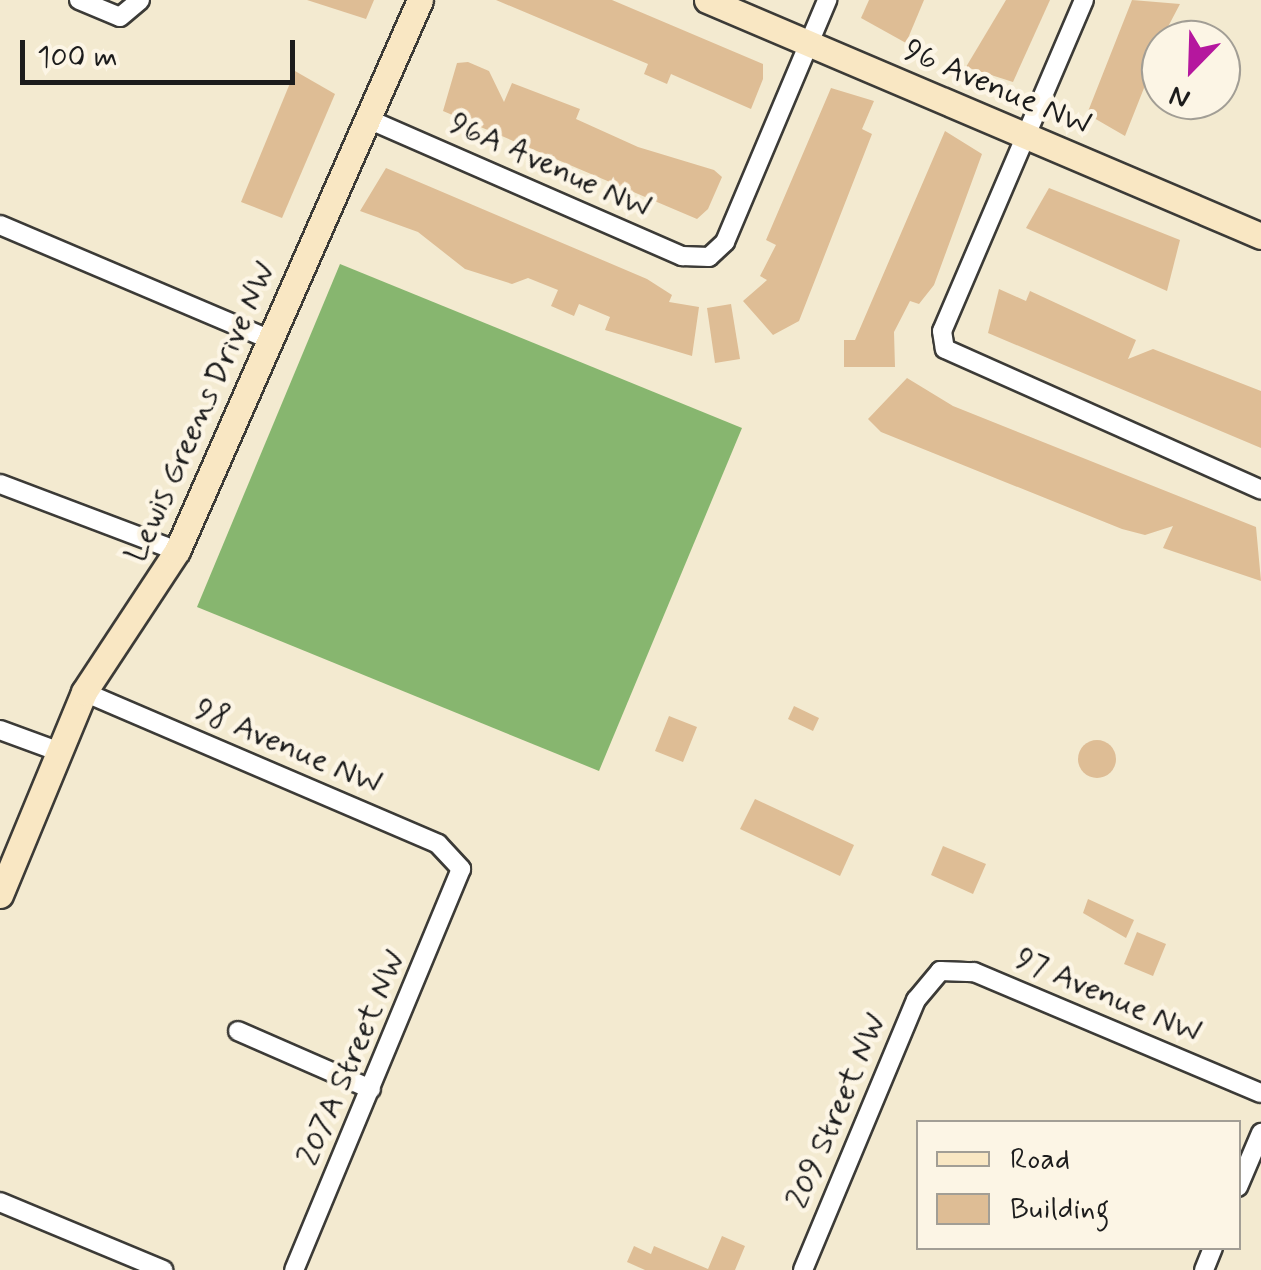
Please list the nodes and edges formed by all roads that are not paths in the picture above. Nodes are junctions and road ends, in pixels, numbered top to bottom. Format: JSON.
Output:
{"nodes":[{"id":1,"x":79,"y":0,"type":"edge"},
{"id":2,"x":420,"y":0,"type":"edge"},
{"id":3,"x":707,"y":0,"type":"edge"},
{"id":4,"x":827,"y":0,"type":"edge"},
{"id":5,"x":1084,"y":0,"type":"edge"},
{"id":6,"x":137,"y":6,"type":"edge"},
{"id":7,"x":809,"y":44,"type":"junction"},
{"id":8,"x":368,"y":119,"type":"junction"},
{"id":9,"x":1026,"y":136,"type":"junction"},
{"id":10,"x":0,"y":225,"type":"edge"},
{"id":11,"x":1261,"y":234,"type":"edge"},
{"id":12,"x":268,"y":339,"type":"junction"},
{"id":13,"x":0,"y":484,"type":"edge"},
{"id":14,"x":1261,"y":490,"type":"edge"},
{"id":15,"x":176,"y":551,"type":"junction"},
{"id":16,"x":84,"y":692,"type":"junction"},
{"id":17,"x":0,"y":730,"type":"edge"},
{"id":18,"x":57,"y":751,"type":"junction"},
{"id":19,"x":461,"y":868,"type":"joint"},
{"id":20,"x":0,"y":895,"type":"edge"},
{"id":21,"x":930,"y":977,"type":"joint"},
{"id":22,"x":238,"y":1031,"type":"dead end"},
{"id":23,"x":372,"y":1089,"type":"junction"},
{"id":24,"x":1261,"y":1093,"type":"edge"},
{"id":25,"x":1261,"y":1133,"type":"edge"},
{"id":26,"x":1241,"y":1180,"type":"edge"},
{"id":27,"x":0,"y":1202,"type":"edge"},
{"id":28,"x":163,"y":1270,"type":"edge"},
{"id":29,"x":294,"y":1270,"type":"edge"},
{"id":30,"x":803,"y":1270,"type":"edge"}],
"edges":[{"from":1,"to":6,"type":"street"},
{"from":2,"to":8,"type":"street","name":"Lewis Greens Drive NW"},
{"from":3,"to":7,"type":"street","name":"96 Avenue NW"},
{"from":4,"to":7,"type":"street"},
{"from":5,"to":9,"type":"street"},
{"from":7,"to":8,"type":"street","name":"96A Avenue NW"},
{"from":7,"to":9,"type":"street","name":"96 Avenue NW"},
{"from":8,"to":12,"type":"street","name":"Lewis Greens Drive NW"},
{"from":9,"to":11,"type":"street","name":"96 Avenue NW"},
{"from":9,"to":14,"type":"street"},
{"from":10,"to":12,"type":"street"},
{"from":12,"to":15,"type":"street","name":"Lewis Greens Drive NW"},
{"from":13,"to":15,"type":"street"},
{"from":15,"to":16,"type":"street","name":"Lewis Greens Drive NW"},
{"from":16,"to":18,"type":"street","name":"Lewis Greens Drive NW"},
{"from":16,"to":19,"type":"street","name":"98 Avenue NW"},
{"from":17,"to":18,"type":"street"},
{"from":18,"to":20,"type":"street","name":"Lewis Greens Drive NW"},
{"from":19,"to":23,"type":"street","name":"207A Street NW"},
{"from":21,"to":24,"type":"street","name":"97 Avenue NW"},
{"from":21,"to":30,"type":"street","name":"209 Street NW"},
{"from":22,"to":23,"type":"street"},
{"from":23,"to":29,"type":"street","name":"207A Street NW"},
{"from":25,"to":26,"type":"street"},
{"from":27,"to":28,"type":"street"}]}
